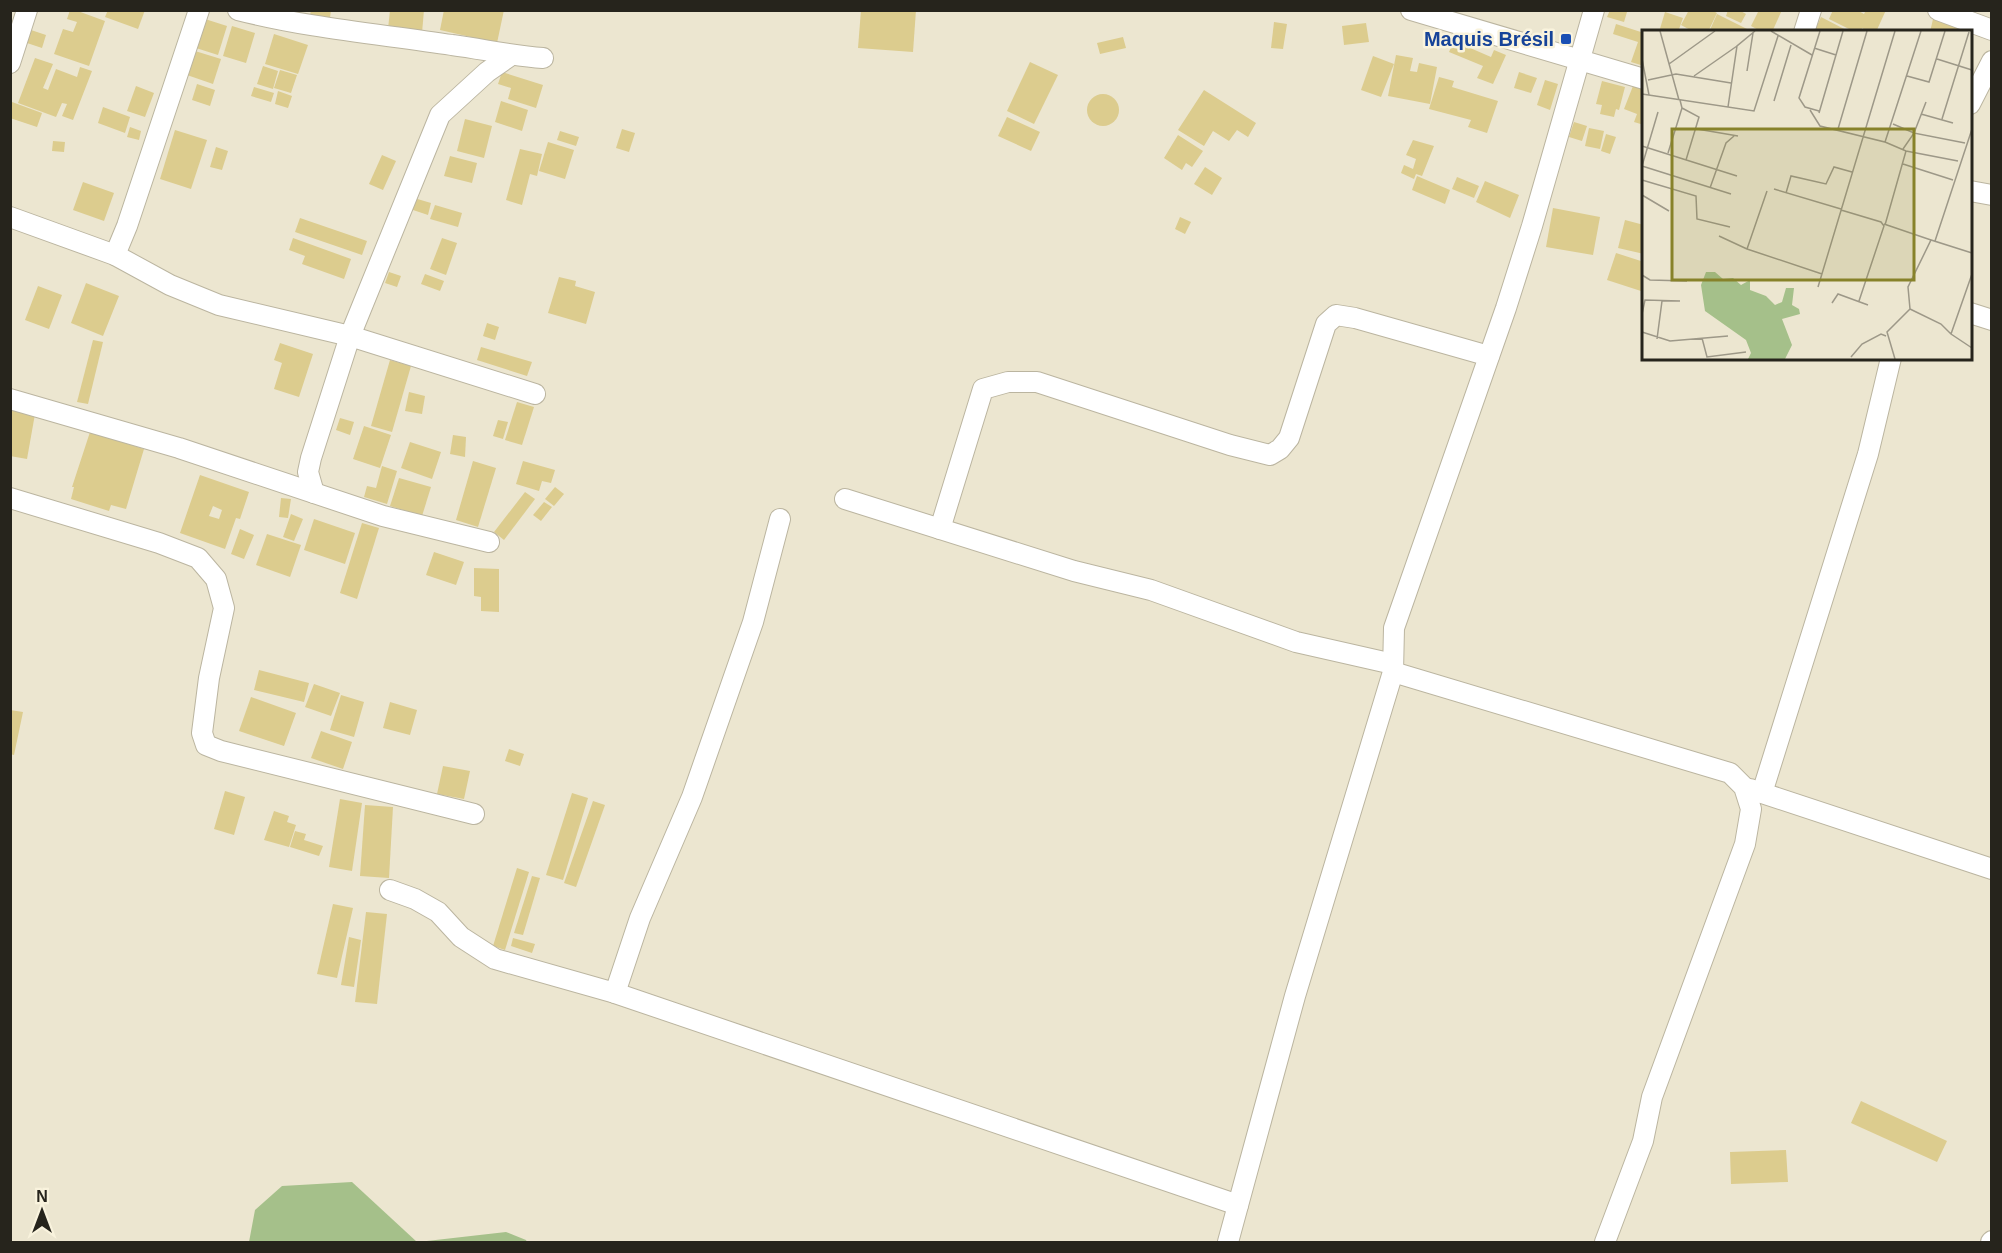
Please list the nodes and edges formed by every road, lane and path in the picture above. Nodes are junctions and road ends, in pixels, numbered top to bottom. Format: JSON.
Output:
{"nodes":[{"id":1,"x":27,"y":10,"type":"edge"},
{"id":2,"x":199,"y":10,"type":"edge"},
{"id":3,"x":238,"y":10,"type":"edge"},
{"id":4,"x":1411,"y":10,"type":"edge"},
{"id":5,"x":1594,"y":10,"type":"edge"},
{"id":6,"x":1811,"y":10,"type":"edge"},
{"id":7,"x":1938,"y":10,"type":"edge"},
{"id":8,"x":1805,"y":30,"type":"edge"},
{"id":9,"x":1992,"y":30,"type":"edge"},
{"id":10,"x":510,"y":56,"type":"junction"},
{"id":11,"x":543,"y":58,"type":"dead end"},
{"id":12,"x":1579,"y":59,"type":"junction"},
{"id":13,"x":1992,"y":61,"type":"edge"},
{"id":14,"x":10,"y":63,"type":"edge"},
{"id":15,"x":1642,"y":78,"type":"edge"},
{"id":16,"x":1972,"y":102,"type":"edge"},
{"id":17,"x":1972,"y":191,"type":"edge"},
{"id":18,"x":1992,"y":195,"type":"edge"},
{"id":19,"x":10,"y":217,"type":"edge"},
{"id":20,"x":115,"y":255,"type":"junction"},
{"id":21,"x":1972,"y":313,"type":"edge"},
{"id":22,"x":1992,"y":320,"type":"edge"},
{"id":23,"x":350,"y":336,"type":"junction"},
{"id":24,"x":1489,"y":356,"type":"junction"},
{"id":25,"x":1892,"y":360,"type":"edge"},
{"id":26,"x":535,"y":394,"type":"dead end"},
{"id":27,"x":10,"y":399,"type":"edge"},
{"id":28,"x":314,"y":493,"type":"junction"},
{"id":29,"x":10,"y":498,"type":"edge"},
{"id":30,"x":845,"y":499,"type":"dead end"},
{"id":31,"x":780,"y":519,"type":"dead end"},
{"id":32,"x":940,"y":529,"type":"junction"},
{"id":33,"x":489,"y":542,"type":"dead end"},
{"id":34,"x":1393,"y":668,"type":"junction"},
{"id":35,"x":1753,"y":790,"type":"junction"},
{"id":36,"x":474,"y":814,"type":"dead end"},
{"id":37,"x":1992,"y":869,"type":"edge"},
{"id":38,"x":390,"y":890,"type":"dead end"},
{"id":39,"x":615,"y":993,"type":"junction"},
{"id":40,"x":1238,"y":1205,"type":"junction"},
{"id":41,"x":1228,"y":1242,"type":"edge"},
{"id":42,"x":1605,"y":1242,"type":"edge"}],
"edges":[{"from":1,"to":14,"type":"street"},
{"from":2,"to":20,"type":"street"},
{"from":3,"to":10,"type":"street"},
{"from":4,"to":12,"type":"street"},
{"from":5,"to":12,"type":"street"},
{"from":6,"to":8,"type":"street"},
{"from":7,"to":9,"type":"street"},
{"from":10,"to":11,"type":"street"},
{"from":10,"to":23,"type":"street"},
{"from":12,"to":15,"type":"street"},
{"from":12,"to":24,"type":"street"},
{"from":13,"to":16,"type":"street"},
{"from":17,"to":18,"type":"street"},
{"from":19,"to":20,"type":"street"},
{"from":20,"to":23,"type":"street"},
{"from":21,"to":22,"type":"street"},
{"from":23,"to":26,"type":"street"},
{"from":23,"to":28,"type":"street"},
{"from":24,"to":32,"type":"street"},
{"from":24,"to":34,"type":"street"},
{"from":25,"to":35,"type":"street"},
{"from":27,"to":28,"type":"street"},
{"from":28,"to":33,"type":"street"},
{"from":29,"to":36,"type":"street"},
{"from":30,"to":32,"type":"street"},
{"from":31,"to":39,"type":"street"},
{"from":32,"to":34,"type":"street"},
{"from":34,"to":35,"type":"street"},
{"from":34,"to":40,"type":"street"},
{"from":35,"to":37,"type":"street"},
{"from":35,"to":42,"type":"street"},
{"from":38,"to":39,"type":"street"},
{"from":39,"to":40,"type":"street"},
{"from":40,"to":41,"type":"street"}]}
